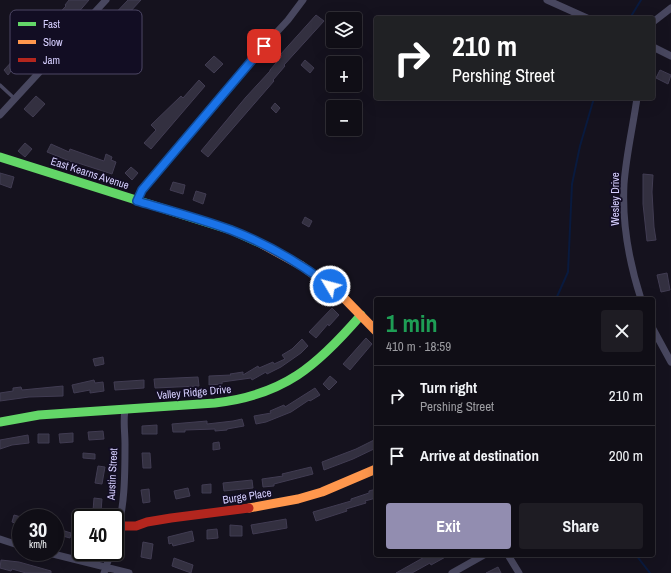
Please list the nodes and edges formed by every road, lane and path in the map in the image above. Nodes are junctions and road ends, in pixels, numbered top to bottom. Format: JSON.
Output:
{"nodes":[{"id":1,"x":106,"y":0,"type":"edge"},
{"id":2,"x":302,"y":0,"type":"edge"},
{"id":3,"x":547,"y":0,"type":"edge"},
{"id":4,"x":671,"y":8,"type":"edge"},
{"id":5,"x":97,"y":10,"type":"edge"},
{"id":6,"x":583,"y":16,"type":"edge"},
{"id":7,"x":655,"y":20,"type":"edge"},
{"id":8,"x":655,"y":48,"type":"edge"},
{"id":9,"x":671,"y":56,"type":"edge"},
{"id":10,"x":38,"y":74,"type":"edge"},
{"id":11,"x":0,"y":85,"type":"edge"},
{"id":12,"x":15,"y":99,"type":"junction"},
{"id":13,"x":637,"y":100,"type":"edge"},
{"id":14,"x":0,"y":115,"type":"edge"},
{"id":15,"x":0,"y":157,"type":"edge"},
{"id":16,"x":137,"y":201,"type":"junction"},
{"id":17,"x":640,"y":297,"type":"edge"},
{"id":18,"x":361,"y":315,"type":"junction"},
{"id":19,"x":374,"y":329,"type":"edge"},
{"id":20,"x":655,"y":333,"type":"edge"},
{"id":21,"x":671,"y":362,"type":"edge"},
{"id":22,"x":125,"y":410,"type":"junction"},
{"id":23,"x":0,"y":422,"type":"edge"},
{"id":24,"x":374,"y":471,"type":"edge"},
{"id":25,"x":121,"y":509,"type":"edge"},
{"id":26,"x":124,"y":526,"type":"edge"},
{"id":27,"x":0,"y":539,"type":"edge"},
{"id":28,"x":12,"y":543,"type":"edge"},
{"id":29,"x":480,"y":557,"type":"edge"},
{"id":30,"x":509,"y":557,"type":"edge"},
{"id":31,"x":64,"y":558,"type":"edge"},
{"id":32,"x":105,"y":570,"type":"edge"},
{"id":33,"x":129,"y":573,"type":"edge"},
{"id":34,"x":452,"y":573,"type":"edge"},
{"id":35,"x":519,"y":573,"type":"edge"}],
"edges":[{"from":1,"to":5,"type":"street"},
{"from":2,"to":16,"type":"street"},
{"from":3,"to":6,"type":"street"},
{"from":4,"to":7,"type":"street"},
{"from":8,"to":9,"type":"street"},
{"from":10,"to":12,"type":"street"},
{"from":11,"to":12,"type":"lane"},
{"from":12,"to":14,"type":"street"},
{"from":13,"to":17,"type":"street","name":"Wesley Drive"},
{"from":15,"to":16,"type":"street","name":"East Kearns Avenue"},
{"from":16,"to":18,"type":"street","name":"East Kearns Avenue"},
{"from":18,"to":19,"type":"street","name":"East Kearns Avenue"},
{"from":18,"to":22,"type":"street","name":"Valley Ridge Drive"},
{"from":20,"to":21,"type":"street"},
{"from":22,"to":23,"type":"street","name":"Valley Ridge Drive"},
{"from":22,"to":25,"type":"street","name":"Austin Street"},
{"from":24,"to":26,"type":"street","name":"Burge Place"},
{"from":27,"to":28,"type":"street"},
{"from":29,"to":34,"type":"street"},
{"from":30,"to":35,"type":"street"},
{"from":31,"to":32,"type":"street"},
{"from":32,"to":33,"type":"street"}]}
